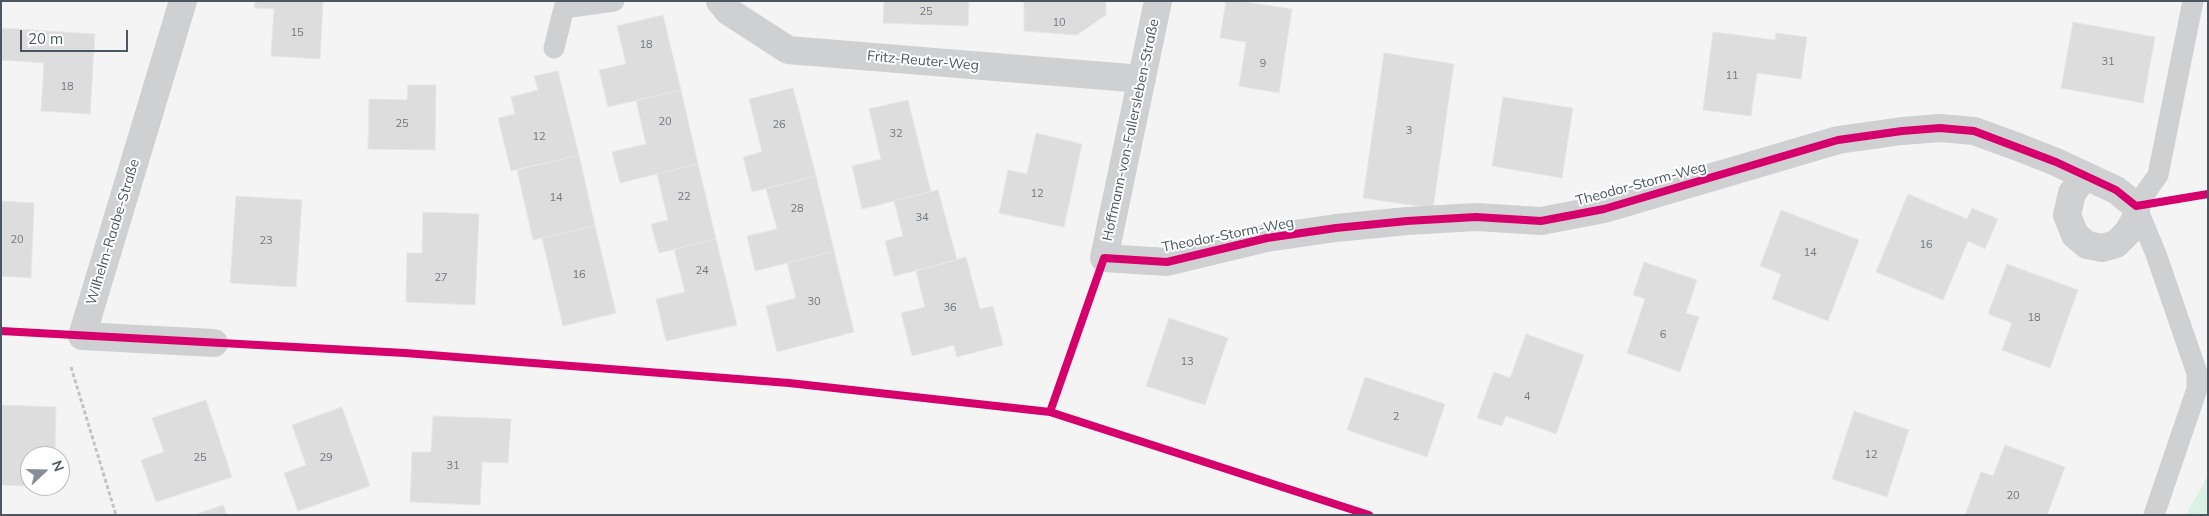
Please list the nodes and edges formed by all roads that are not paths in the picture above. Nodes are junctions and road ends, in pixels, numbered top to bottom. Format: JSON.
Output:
{"nodes":[{"id":1,"x":183,"y":1,"type":"edge"},
{"id":2,"x":614,"y":1,"type":"edge"},
{"id":3,"x":720,"y":1,"type":"edge"},
{"id":4,"x":1158,"y":1,"type":"edge"},
{"id":5,"x":2193,"y":1,"type":"edge"},
{"id":6,"x":554,"y":48,"type":"dead end"},
{"id":7,"x":1142,"y":79,"type":"junction"},
{"id":8,"x":2085,"y":176,"type":"junction"},
{"id":9,"x":2136,"y":206,"type":"junction"},
{"id":10,"x":1104,"y":258,"type":"joint"},
{"id":11,"x":214,"y":343,"type":"dead end"},
{"id":12,"x":2154,"y":515,"type":"edge"}],
"edges":[{"from":1,"to":11,"type":"street","name":"Wilhelm-Raabe-Straße"},
{"from":2,"to":6,"type":"lane"},
{"from":3,"to":7,"type":"street","name":"Fritz-Reuter-Weg"},
{"from":4,"to":7,"type":"street","name":"Hoffmann-von-Fallersleben-Straße"},
{"from":5,"to":9,"type":"lane"},
{"from":7,"to":10,"type":"street","name":"Hoffmann-von-Fallersleben-Straße"},
{"from":8,"to":9,"type":"street","name":"Theodor-Storm-Weg"},
{"from":8,"to":9,"type":"street"},
{"from":8,"to":10,"type":"street","name":"Theodor-Storm-Weg"},
{"from":9,"to":12,"type":"lane"}]}
